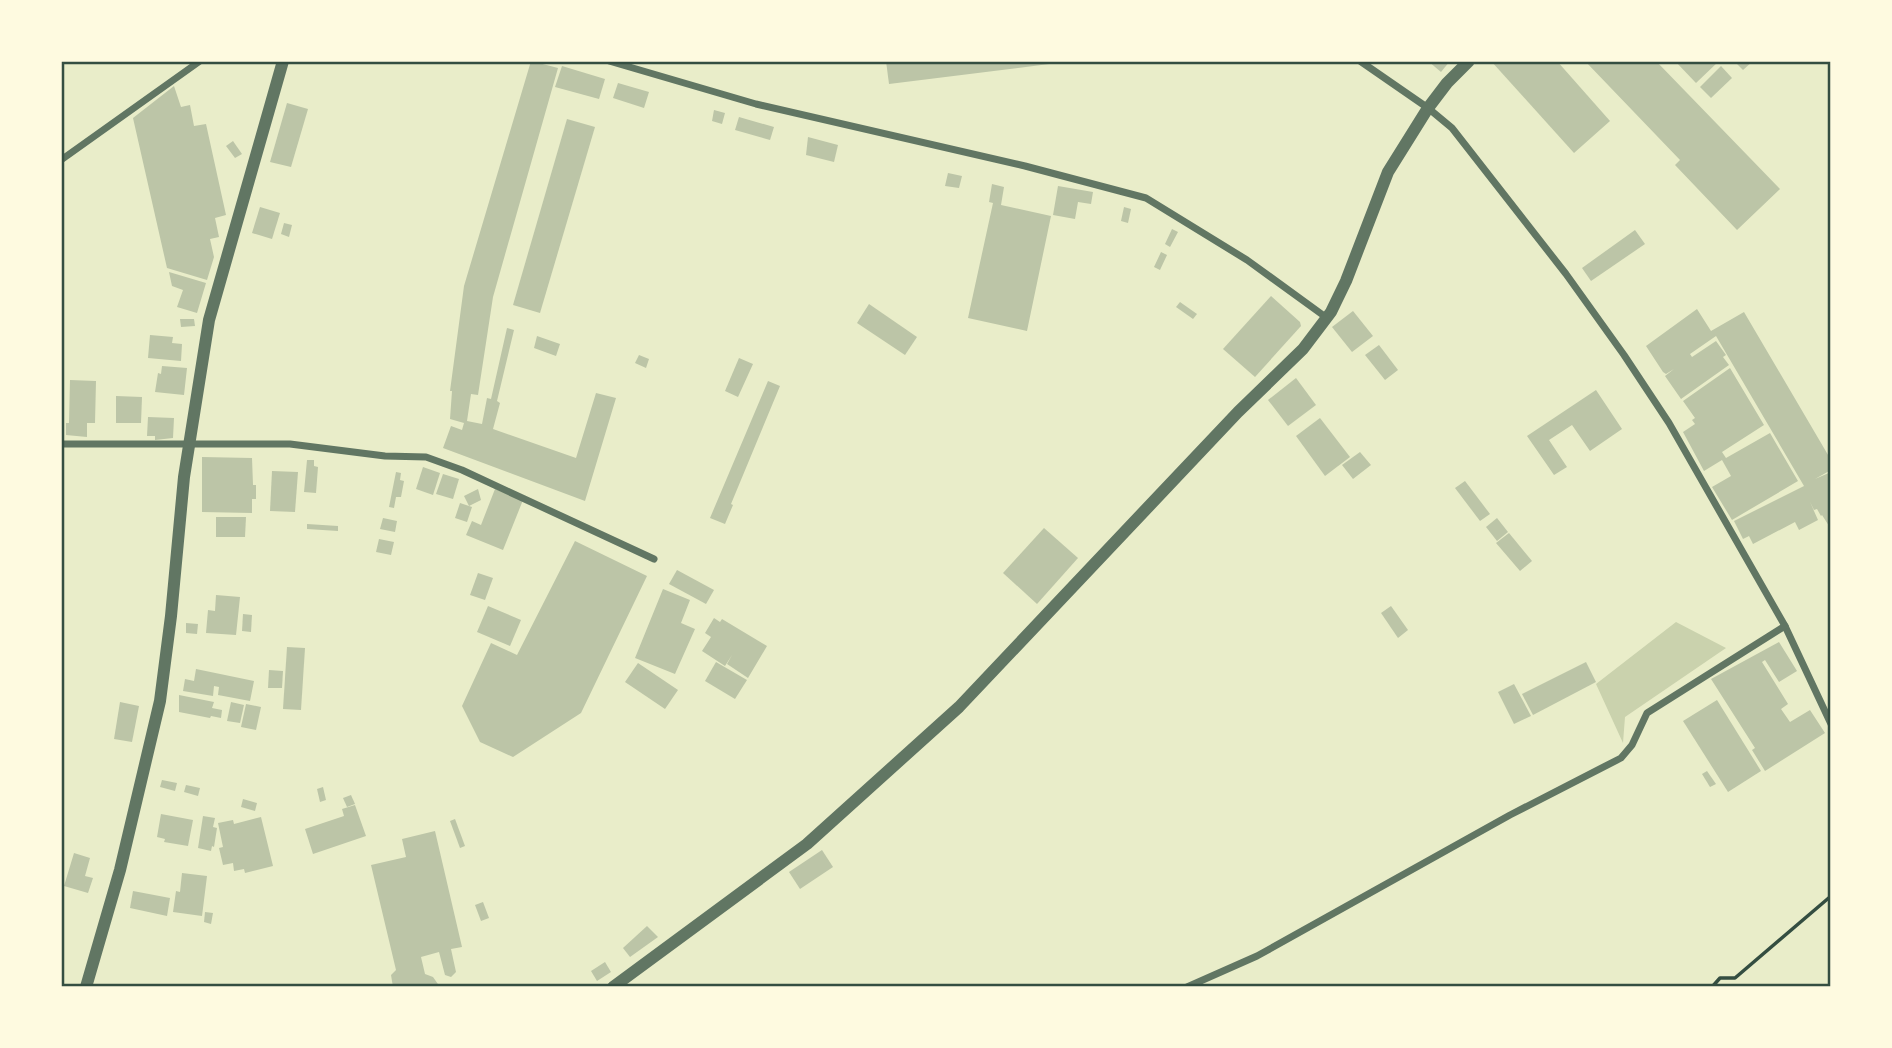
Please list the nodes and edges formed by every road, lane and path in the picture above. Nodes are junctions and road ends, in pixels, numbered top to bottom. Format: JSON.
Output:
{"nodes":[{"id":1,"x":200,"y":61,"type":"edge"},
{"id":2,"x":282,"y":61,"type":"edge"},
{"id":3,"x":609,"y":61,"type":"edge"},
{"id":4,"x":1360,"y":61,"type":"edge"},
{"id":5,"x":1469,"y":61,"type":"edge"},
{"id":6,"x":1428,"y":108,"type":"junction"},
{"id":7,"x":61,"y":160,"type":"edge"},
{"id":8,"x":1326,"y":318,"type":"junction"},
{"id":9,"x":61,"y":444,"type":"edge"},
{"id":10,"x":190,"y":444,"type":"junction"},
{"id":11,"x":654,"y":559,"type":"dead end"},
{"id":12,"x":1785,"y":626,"type":"junction"},
{"id":13,"x":1831,"y":724,"type":"edge"},
{"id":14,"x":1831,"y":896,"type":"edge"},
{"id":15,"x":86,"y":987,"type":"edge"},
{"id":16,"x":614,"y":987,"type":"edge"},
{"id":17,"x":1188,"y":987,"type":"edge"},
{"id":18,"x":1712,"y":987,"type":"edge"}],
"edges":[{"from":1,"to":7,"type":"street"},
{"from":2,"to":10,"type":"street"},
{"from":3,"to":8,"type":"street"},
{"from":4,"to":6,"type":"street"},
{"from":5,"to":6,"type":"street"},
{"from":6,"to":8,"type":"street"},
{"from":6,"to":12,"type":"street"},
{"from":8,"to":16,"type":"street"},
{"from":9,"to":10,"type":"street"},
{"from":10,"to":11,"type":"street"},
{"from":10,"to":15,"type":"street"},
{"from":12,"to":13,"type":"street"},
{"from":12,"to":17,"type":"street"},
{"from":14,"to":18,"type":"path"}]}
